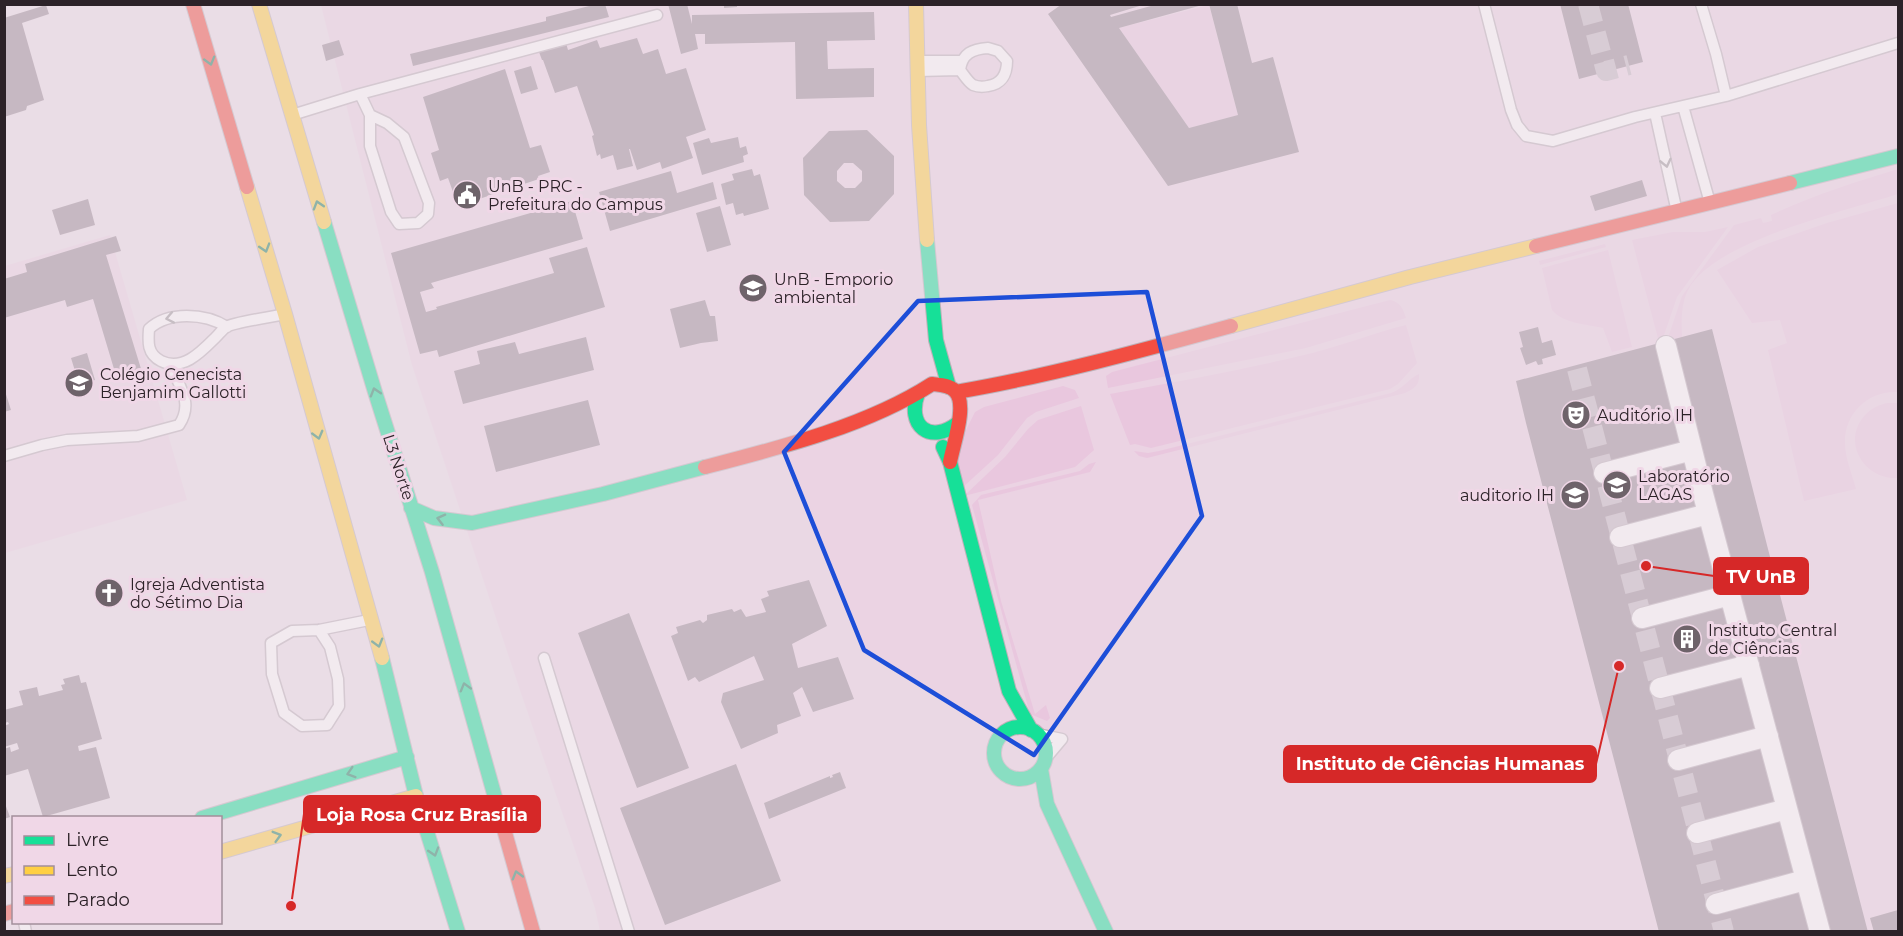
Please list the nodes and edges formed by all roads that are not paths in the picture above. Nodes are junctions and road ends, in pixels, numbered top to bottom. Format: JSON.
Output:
{"nodes":[{"id":1,"x":193,"y":4,"type":"edge"},
{"id":2,"x":259,"y":4,"type":"edge"},
{"id":3,"x":916,"y":4,"type":"edge"},
{"id":4,"x":1484,"y":4,"type":"edge"},
{"id":5,"x":1701,"y":4,"type":"edge"},
{"id":6,"x":657,"y":15,"type":"dead end"},
{"id":7,"x":1899,"y":43,"type":"edge"},
{"id":8,"x":961,"y":65,"type":"dead end"},
{"id":9,"x":917,"y":66,"type":"junction"},
{"id":10,"x":360,"y":94,"type":"junction"},
{"id":11,"x":1726,"y":96,"type":"junction"},
{"id":12,"x":1683,"y":106,"type":"junction"},
{"id":13,"x":1655,"y":113,"type":"junction"},
{"id":14,"x":291,"y":115,"type":"junction"},
{"id":15,"x":370,"y":115,"type":"junction"},
{"id":16,"x":1899,"y":156,"type":"edge"},
{"id":17,"x":1710,"y":203,"type":"junction"},
{"id":18,"x":1677,"y":212,"type":"junction"},
{"id":19,"x":285,"y":314,"type":"junction"},
{"id":20,"x":226,"y":327,"type":"junction"},
{"id":21,"x":936,"y":340,"type":"junction"},
{"id":22,"x":1666,"y":346,"type":"dead end"},
{"id":23,"x":170,"y":364,"type":"junction"},
{"id":24,"x":1018,"y":381,"type":"junction"},
{"id":25,"x":952,"y":389,"type":"junction"},
{"id":26,"x":921,"y":390,"type":"junction"},
{"id":27,"x":962,"y":407,"type":"junction"},
{"id":28,"x":914,"y":416,"type":"junction"},
{"id":29,"x":957,"y":423,"type":"junction"},
{"id":30,"x":849,"y":424,"type":"junction"},
{"id":31,"x":936,"y":434,"type":"junction"},
{"id":32,"x":1692,"y":450,"type":"junction"},
{"id":33,"x":4,"y":456,"type":"edge"},
{"id":34,"x":950,"y":462,"type":"junction"},
{"id":35,"x":1604,"y":473,"type":"dead end"},
{"id":36,"x":411,"y":508,"type":"junction"},
{"id":37,"x":1708,"y":514,"type":"junction"},
{"id":38,"x":472,"y":524,"type":"junction"},
{"id":39,"x":453,"y":537,"type":"dead end"},
{"id":40,"x":1620,"y":537,"type":"dead end"},
{"id":41,"x":441,"y":552,"type":"dead end"},
{"id":42,"x":432,"y":572,"type":"junction"},
{"id":43,"x":1730,"y":595,"type":"junction"},
{"id":44,"x":1642,"y":618,"type":"dead end"},
{"id":45,"x":371,"y":619,"type":"junction"},
{"id":46,"x":319,"y":630,"type":"junction"},
{"id":47,"x":544,"y":658,"type":"dead end"},
{"id":48,"x":1749,"y":665,"type":"junction"},
{"id":49,"x":1660,"y":688,"type":"dead end"},
{"id":50,"x":1009,"y":691,"type":"junction"},
{"id":51,"x":1008,"y":730,"type":"junction"},
{"id":52,"x":1034,"y":731,"type":"junction"},
{"id":53,"x":1768,"y":736,"type":"junction"},
{"id":54,"x":407,"y":757,"type":"junction"},
{"id":55,"x":1678,"y":760,"type":"dead end"},
{"id":56,"x":1044,"y":764,"type":"junction"},
{"id":57,"x":1016,"y":779,"type":"junction"},
{"id":58,"x":416,"y":796,"type":"junction"},
{"id":59,"x":1047,"y":804,"type":"junction"},
{"id":60,"x":1787,"y":809,"type":"junction"},
{"id":61,"x":209,"y":816,"type":"edge"},
{"id":62,"x":1697,"y":833,"type":"dead end"},
{"id":63,"x":222,"y":851,"type":"edge"},
{"id":64,"x":1805,"y":880,"type":"junction"},
{"id":65,"x":1716,"y":904,"type":"dead end"},
{"id":66,"x":458,"y":932,"type":"edge"},
{"id":67,"x":533,"y":932,"type":"edge"},
{"id":68,"x":629,"y":932,"type":"edge"},
{"id":69,"x":1106,"y":932,"type":"edge"},
{"id":70,"x":1820,"y":932,"type":"edge"}],
"edges":[{"from":1,"to":19,"type":"street","one_way":true},
{"from":2,"to":14,"type":"street","name":"L3 Norte"},
{"from":3,"to":9,"type":"street"},
{"from":4,"to":13,"type":"lane"},
{"from":5,"to":11,"type":"lane"},
{"from":6,"to":10,"type":"lane"},
{"from":7,"to":11,"type":"lane"},
{"from":8,"to":9,"type":"lane"},
{"from":9,"to":21,"type":"street"},
{"from":10,"to":14,"type":"lane"},
{"from":10,"to":15,"type":"lane"},
{"from":11,"to":12,"type":"lane"},
{"from":12,"to":13,"type":"lane"},
{"from":12,"to":17,"type":"lane"},
{"from":13,"to":18,"type":"lane","one_way":true},
{"from":36,"to":14,"type":"street","name":"L3 Norte","one_way":true},
{"from":15,"to":15,"type":"lane"},
{"from":16,"to":17,"type":"street"},
{"from":17,"to":18,"type":"street"},
{"from":18,"to":24,"type":"street"},
{"from":19,"to":20,"type":"lane"},
{"from":19,"to":45,"type":"street","one_way":true},
{"from":20,"to":23,"type":"lane"},
{"from":20,"to":23,"type":"lane","one_way":true},
{"from":21,"to":25,"type":"street"},
{"from":21,"to":26,"type":"street"},
{"from":22,"to":32,"type":"street"},
{"from":23,"to":33,"type":"lane"},
{"from":24,"to":25,"type":"street"},
{"from":24,"to":27,"type":"street"},
{"from":25,"to":26,"type":"street"},
{"from":25,"to":27,"type":"street"},
{"from":26,"to":28,"type":"street"},
{"from":26,"to":30,"type":"street"},
{"from":27,"to":29,"type":"street"},
{"from":28,"to":30,"type":"street"},
{"from":28,"to":31,"type":"street"},
{"from":29,"to":31,"type":"street"},
{"from":29,"to":34,"type":"street"},
{"from":30,"to":38,"type":"street"},
{"from":31,"to":34,"type":"street"},
{"from":32,"to":35,"type":"street"},
{"from":32,"to":37,"type":"street"},
{"from":34,"to":50,"type":"street"},
{"from":38,"to":36,"type":"street","one_way":true},
{"from":36,"to":42,"type":"street","name":"L3 Norte"},
{"from":37,"to":40,"type":"street"},
{"from":37,"to":43,"type":"street"},
{"from":38,"to":39,"type":"street"},
{"from":41,"to":42,"type":"street"},
{"from":67,"to":42,"type":"street","name":"L3 Norte","one_way":true},
{"from":43,"to":44,"type":"street"},
{"from":43,"to":48,"type":"street"},
{"from":45,"to":46,"type":"lane"},
{"from":45,"to":54,"type":"street","one_way":true},
{"from":46,"to":46,"type":"lane"},
{"from":47,"to":68,"type":"lane"},
{"from":48,"to":49,"type":"street"},
{"from":48,"to":53,"type":"street"},
{"from":50,"to":51,"type":"street"},
{"from":50,"to":52,"type":"street"},
{"from":51,"to":52,"type":"street"},
{"from":51,"to":57,"type":"street"},
{"from":52,"to":56,"type":"street"},
{"from":53,"to":55,"type":"street"},
{"from":53,"to":60,"type":"street"},
{"from":54,"to":58,"type":"street"},
{"from":54,"to":61,"type":"street","one_way":true},
{"from":56,"to":57,"type":"street"},
{"from":56,"to":59,"type":"street"},
{"from":57,"to":59,"type":"street"},
{"from":63,"to":58,"type":"street","one_way":true},
{"from":58,"to":66,"type":"street","one_way":true},
{"from":59,"to":69,"type":"street"},
{"from":60,"to":62,"type":"street"},
{"from":60,"to":64,"type":"street"},
{"from":64,"to":65,"type":"street"},
{"from":64,"to":70,"type":"street"}]}
